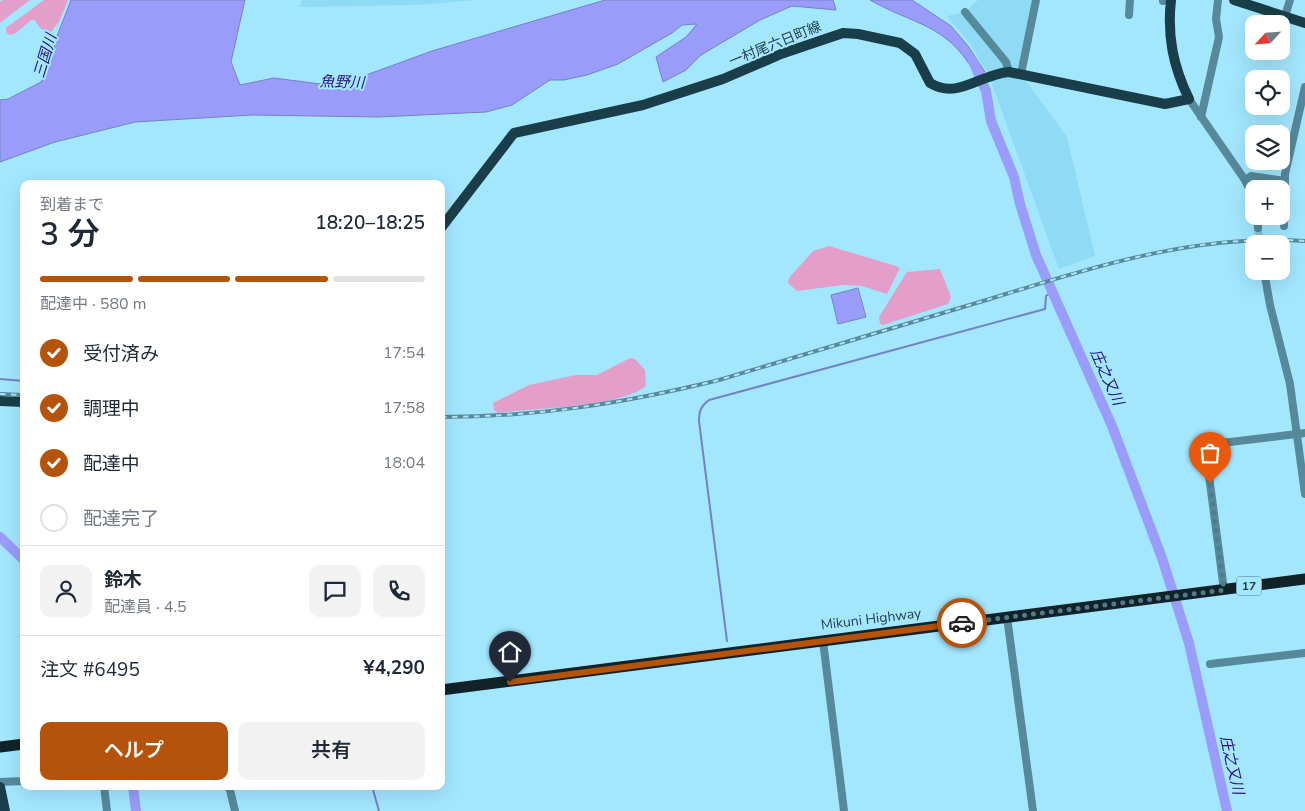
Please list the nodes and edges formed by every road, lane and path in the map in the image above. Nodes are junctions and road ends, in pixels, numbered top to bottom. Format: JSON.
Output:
{"nodes":[{"id":1,"x":1036,"y":0,"type":"edge"},
{"id":2,"x":1130,"y":0,"type":"edge"},
{"id":3,"x":1166,"y":0,"type":"edge"},
{"id":4,"x":1218,"y":0,"type":"edge"},
{"id":5,"x":1234,"y":0,"type":"edge"},
{"id":6,"x":1290,"y":0,"type":"edge"},
{"id":7,"x":965,"y":12,"type":"dead end"},
{"id":8,"x":1130,"y":15,"type":"dead end"},
{"id":9,"x":1282,"y":15,"type":"edge"},
{"id":10,"x":1285,"y":15,"type":"edge"},
{"id":11,"x":1290,"y":18,"type":"edge"},
{"id":12,"x":1305,"y":23,"type":"edge"},
{"id":13,"x":1009,"y":72,"type":"junction"},
{"id":14,"x":1021,"y":74,"type":"junction"},
{"id":15,"x":1305,"y":87,"type":"edge"},
{"id":16,"x":1189,"y":99,"type":"junction"},
{"id":17,"x":1201,"y":117,"type":"junction"},
{"id":18,"x":1245,"y":180,"type":"joint"},
{"id":19,"x":1278,"y":180,"type":"edge"},
{"id":20,"x":1285,"y":180,"type":"edge"},
{"id":21,"x":445,"y":223,"type":"edge"},
{"id":22,"x":1258,"y":225,"type":"edge"},
{"id":23,"x":1258,"y":228,"type":"tunnel mouth"},
{"id":24,"x":1266,"y":280,"type":"edge"},
{"id":25,"x":0,"y":402,"type":"edge"},
{"id":26,"x":20,"y":402,"type":"edge"},
{"id":27,"x":1301,"y":433,"type":"edge"},
{"id":28,"x":1305,"y":494,"type":"edge"},
{"id":29,"x":1305,"y":579,"type":"edge"},
{"id":30,"x":1224,"y":590,"type":"junction"},
{"id":31,"x":1007,"y":617,"type":"junction"},
{"id":32,"x":823,"y":641,"type":"junction"},
{"id":33,"x":1305,"y":653,"type":"edge"},
{"id":34,"x":1210,"y":664,"type":"dead end"},
{"id":35,"x":445,"y":689,"type":"edge"},
{"id":36,"x":20,"y":744,"type":"edge"},
{"id":37,"x":0,"y":747,"type":"edge"},
{"id":38,"x":20,"y":781,"type":"edge"},
{"id":39,"x":0,"y":782,"type":"edge"},
{"id":40,"x":0,"y":787,"type":"edge"},
{"id":41,"x":104,"y":790,"type":"edge"},
{"id":42,"x":230,"y":790,"type":"edge"},
{"id":43,"x":5,"y":811,"type":"edge"},
{"id":44,"x":107,"y":811,"type":"edge"},
{"id":45,"x":235,"y":811,"type":"edge"},
{"id":46,"x":844,"y":811,"type":"edge"},
{"id":47,"x":1033,"y":811,"type":"edge"}],
"edges":[{"from":1,"to":14,"type":"street"},
{"from":2,"to":8,"type":"street"},
{"from":3,"to":16,"type":"main road"},
{"from":4,"to":17,"type":"street"},
{"from":5,"to":9,"type":"main road"},
{"from":6,"to":10,"type":"street"},
{"from":7,"to":13,"type":"street"},
{"from":11,"to":12,"type":"main road"},
{"from":13,"to":14,"type":"main road","name":"一村尾六日町線"},
{"from":13,"to":21,"type":"main road","name":"一村尾六日町線"},
{"from":14,"to":16,"type":"main road","name":"一村尾六日町線"},
{"from":15,"to":20,"type":"street"},
{"from":16,"to":17,"type":"street"},
{"from":17,"to":18,"type":"street"},
{"from":18,"to":19,"type":"street"},
{"from":22,"to":23,"type":"street"},
{"from":24,"to":27,"type":"street"},
{"from":25,"to":26,"type":"main road"},
{"from":27,"to":28,"type":"street"},
{"from":27,"to":30,"type":"street"},
{"from":29,"to":30,"type":"highway","name":"Mikuni Highway","number":"17"},
{"from":30,"to":31,"type":"highway","name":"Mikuni Highway","number":"17"},
{"from":31,"to":32,"type":"highway","name":"Mikuni Highway","number":"17"},
{"from":31,"to":47,"type":"street"},
{"from":32,"to":35,"type":"highway","name":"Mikuni Highway","number":"17"},
{"from":32,"to":46,"type":"street"},
{"from":33,"to":34,"type":"street"},
{"from":36,"to":37,"type":"highway"},
{"from":38,"to":39,"type":"street"},
{"from":40,"to":43,"type":"main road"},
{"from":41,"to":44,"type":"street"},
{"from":42,"to":45,"type":"street"}]}
